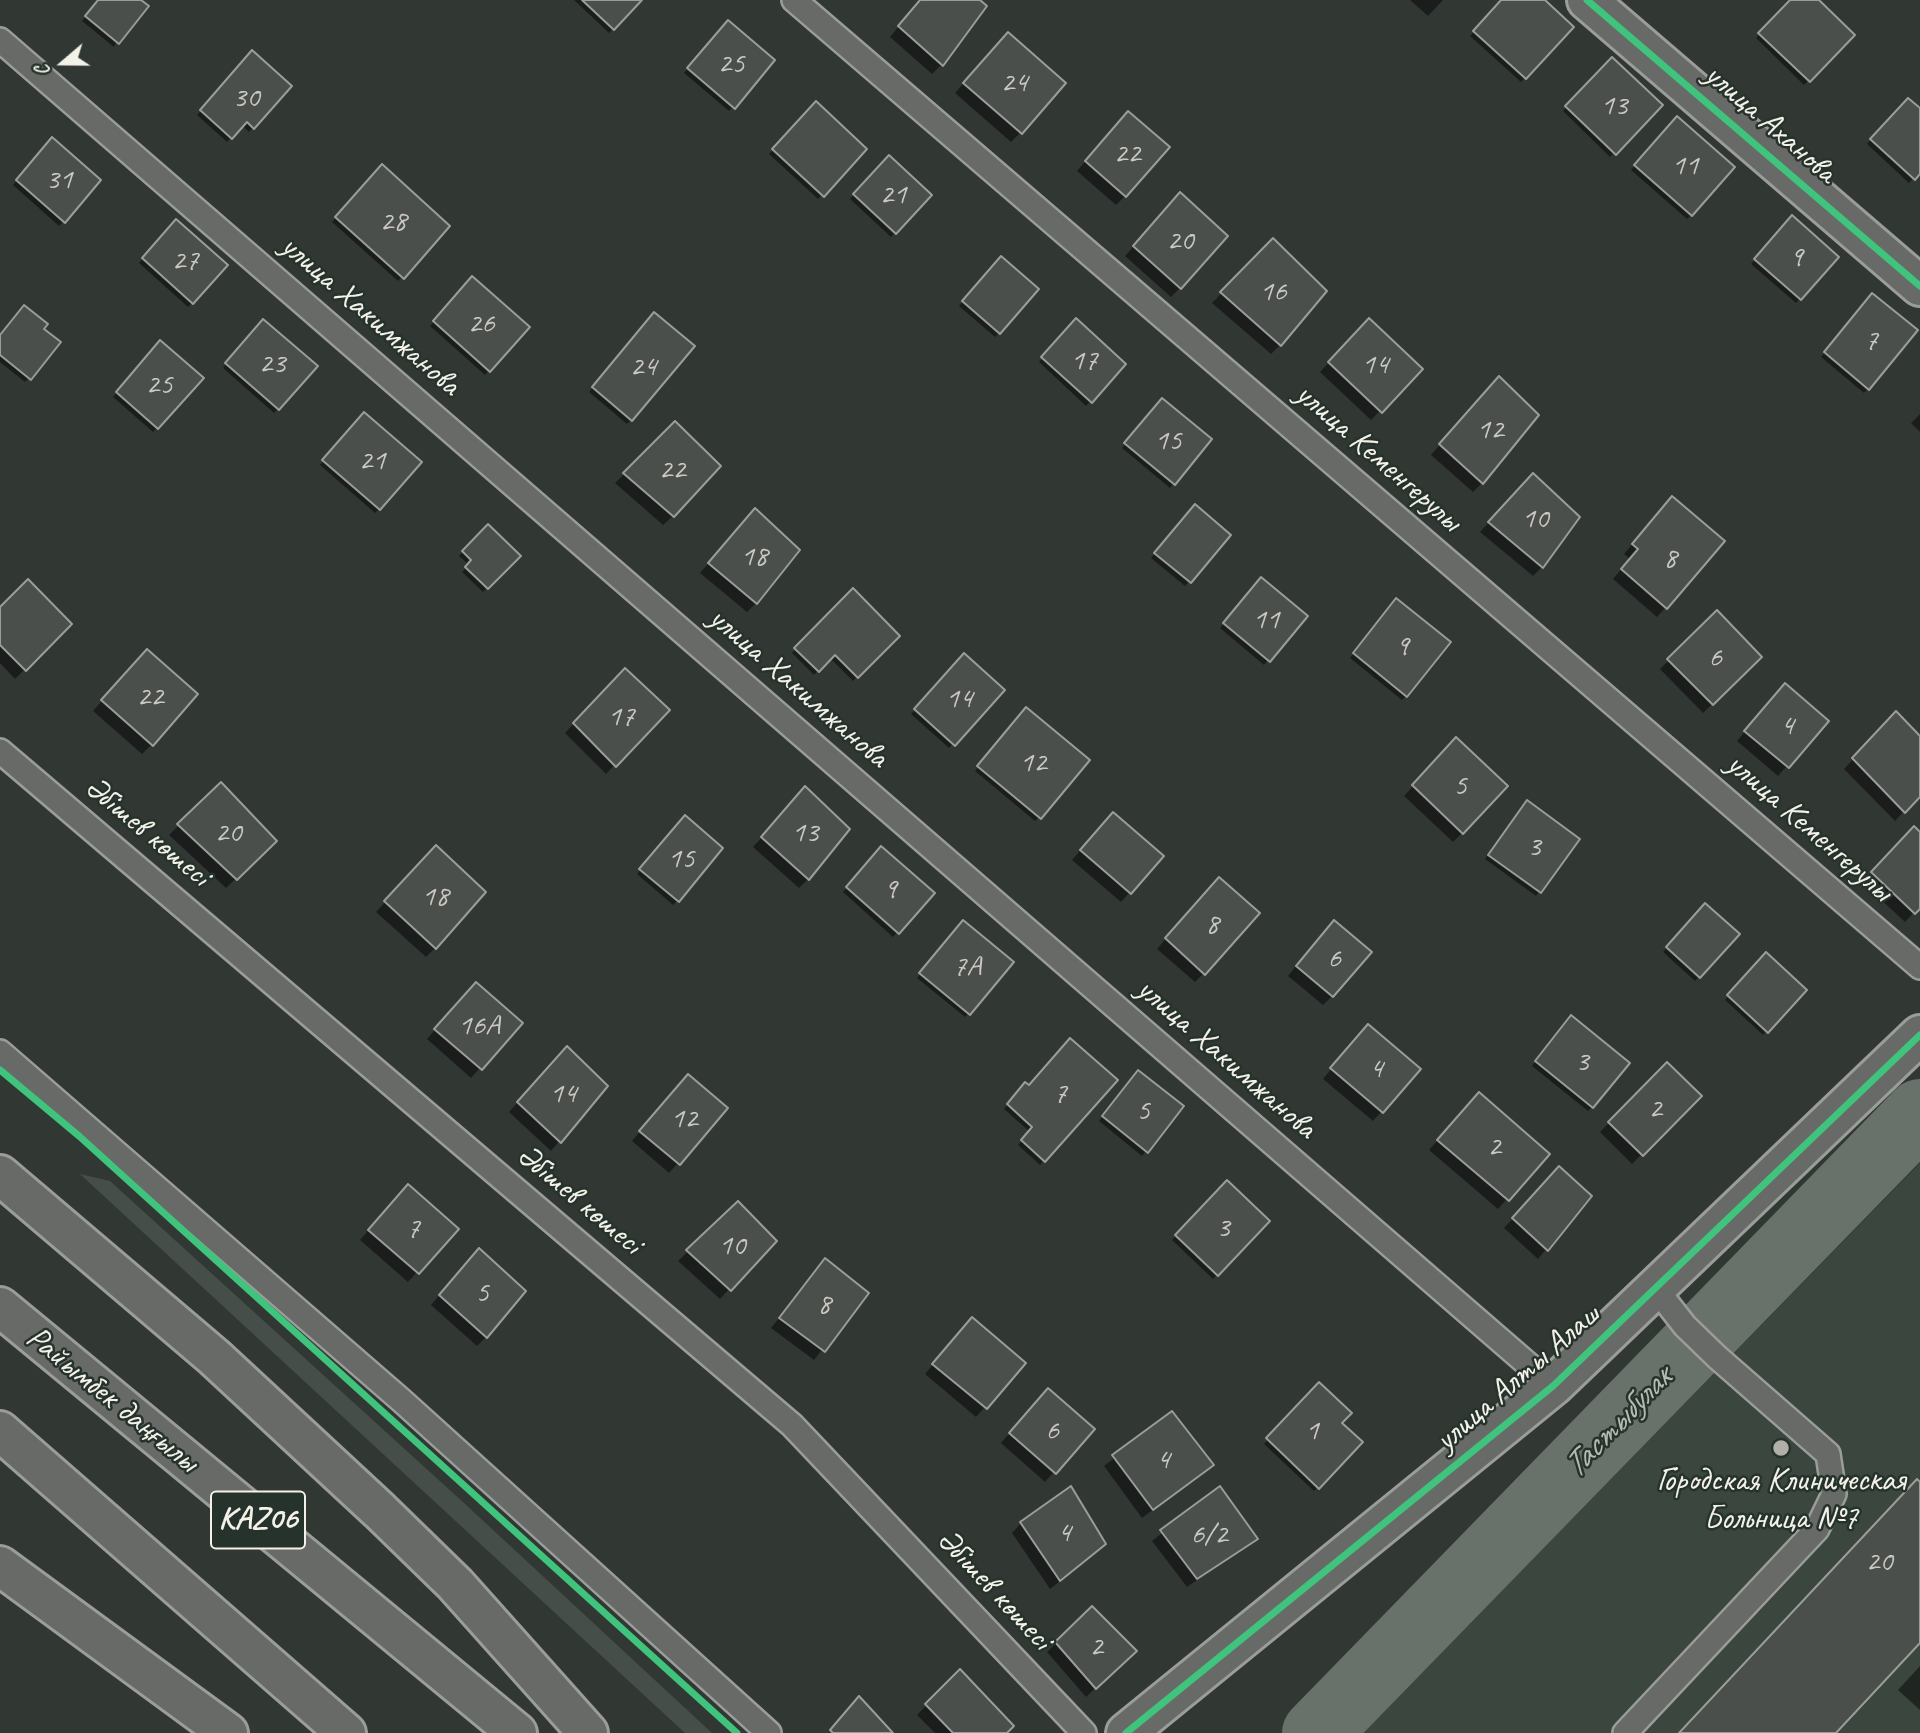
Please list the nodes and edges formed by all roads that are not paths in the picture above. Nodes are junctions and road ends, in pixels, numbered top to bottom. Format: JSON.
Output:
{"nodes":[{"id":1,"x":794,"y":0,"type":"edge"},
{"id":2,"x":1587,"y":0,"type":"edge"},
{"id":3,"x":0,"y":40,"type":"edge"},
{"id":4,"x":1920,"y":286,"type":"edge"},
{"id":5,"x":0,"y":751,"type":"edge"},
{"id":6,"x":1920,"y":967,"type":"edge"},
{"id":7,"x":1920,"y":1035,"type":"edge"},
{"id":8,"x":0,"y":1052,"type":"edge"},
{"id":9,"x":0,"y":1175,"type":"edge"},
{"id":10,"x":1656,"y":1289,"type":"junction"},
{"id":11,"x":0,"y":1307,"type":"edge"},
{"id":12,"x":1553,"y":1387,"type":"junction"},
{"id":13,"x":0,"y":1432,"type":"edge"},
{"id":14,"x":0,"y":1566,"type":"edge"},
{"id":15,"x":219,"y":1727,"type":"edge"},
{"id":16,"x":346,"y":1733,"type":"edge"},
{"id":17,"x":517,"y":1733,"type":"edge"},
{"id":18,"x":588,"y":1733,"type":"edge"},
{"id":19,"x":769,"y":1733,"type":"edge"},
{"id":20,"x":1084,"y":1733,"type":"edge"},
{"id":21,"x":1126,"y":1733,"type":"edge"},
{"id":22,"x":1625,"y":1733,"type":"edge"}],
"edges":[{"from":1,"to":6,"type":"lane","name":"улица Кеменгерулы"},
{"from":2,"to":4,"type":"main road","name":"улица Аханова"},
{"from":3,"to":12,"type":"lane","name":"улица Хакимжанова"},
{"from":5,"to":20,"type":"lane","name":"Әбішев көшесі"},
{"from":7,"to":10,"type":"main road","name":"улица Алты Алаш"},
{"from":8,"to":19,"type":"lane"},
{"from":9,"to":18,"type":"main road"},
{"from":10,"to":12,"type":"main road","name":"улица Алты Алаш"},
{"from":10,"to":22,"type":"lane"},
{"from":11,"to":17,"type":"main road","name":"Райымбек даңғылы","number":"KАZ06"},
{"from":12,"to":21,"type":"main road","name":"улица Алты Алаш"},
{"from":13,"to":16,"type":"main road"},
{"from":14,"to":15,"type":"main road"}]}
